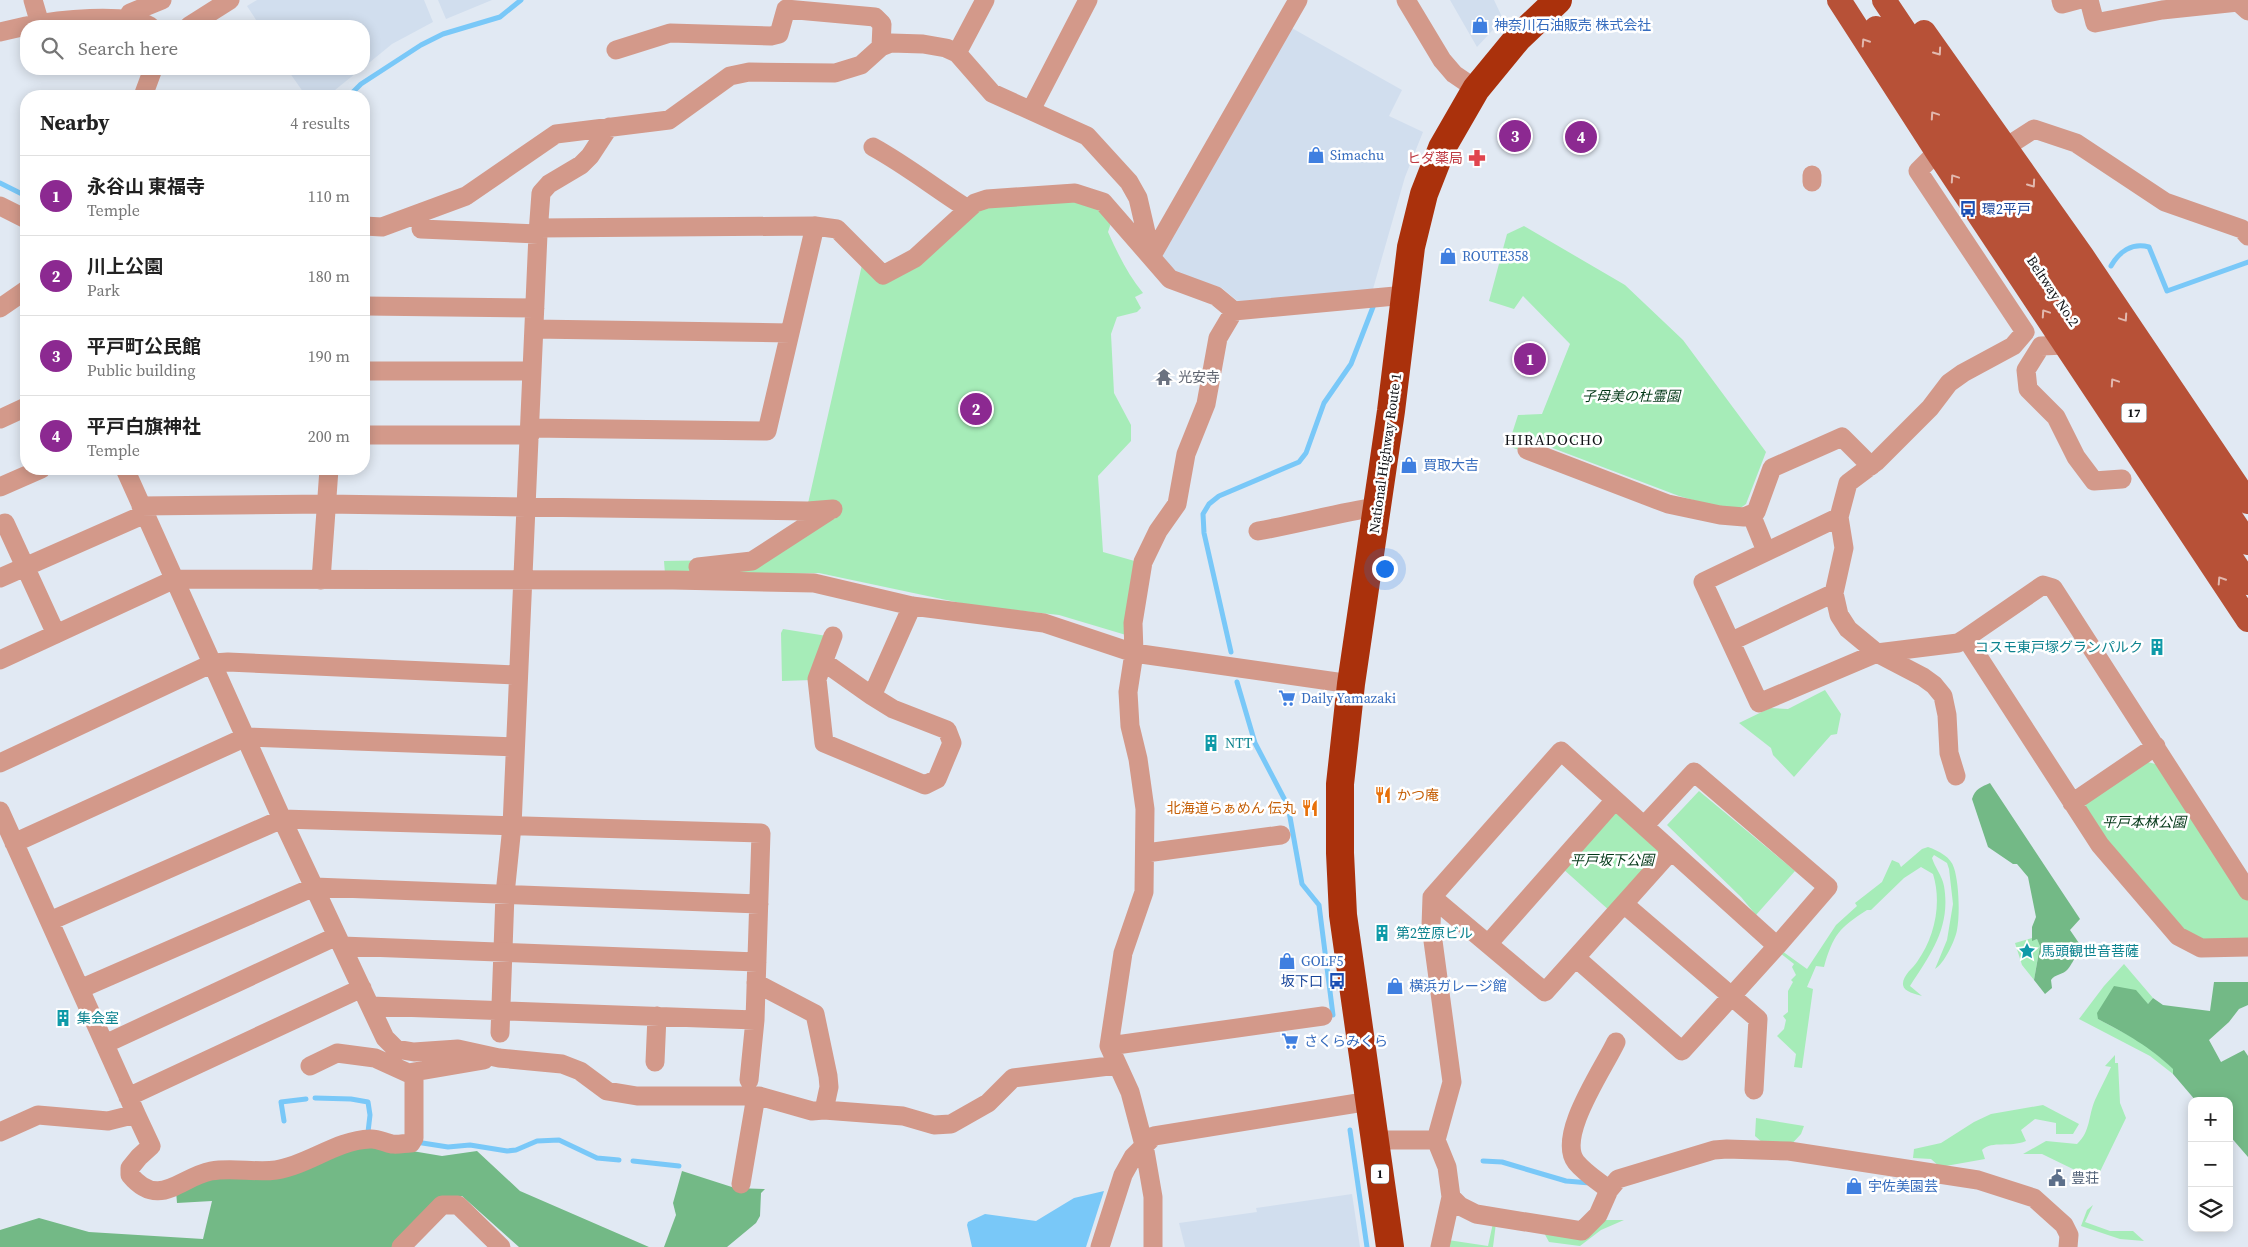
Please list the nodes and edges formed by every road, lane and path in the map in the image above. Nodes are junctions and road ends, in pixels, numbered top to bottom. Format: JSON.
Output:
{"nodes":[{"id":1,"x":33,"y":0,"type":"edge"},
{"id":2,"x":162,"y":0,"type":"edge"},
{"id":3,"x":230,"y":0,"type":"edge"},
{"id":4,"x":986,"y":0,"type":"edge"},
{"id":5,"x":1088,"y":0,"type":"edge"},
{"id":6,"x":1298,"y":0,"type":"edge"},
{"id":7,"x":1406,"y":0,"type":"edge"},
{"id":8,"x":1558,"y":0,"type":"edge"},
{"id":9,"x":1839,"y":0,"type":"edge"},
{"id":10,"x":1857,"y":0,"type":"edge"},
{"id":11,"x":1884,"y":0,"type":"edge"},
{"id":12,"x":1897,"y":0,"type":"edge"},
{"id":13,"x":2061,"y":0,"type":"edge"},
{"id":14,"x":2077,"y":0,"type":"edge"},
{"id":15,"x":2089,"y":0,"type":"edge"},
{"id":16,"x":128,"y":11,"type":"edge"},
{"id":17,"x":2248,"y":11,"type":"edge"},
{"id":18,"x":31,"y":20,"type":"edge"},
{"id":19,"x":57,"y":20,"type":"edge"},
{"id":20,"x":140,"y":20,"type":"edge"},
{"id":21,"x":198,"y":20,"type":"edge"},
{"id":22,"x":20,"y":27,"type":"edge"},
{"id":23,"x":0,"y":32,"type":"edge"},
{"id":24,"x":881,"y":46,"type":"junction"},
{"id":25,"x":616,"y":50,"type":"dead end"},
{"id":26,"x":957,"y":53,"type":"junction"},
{"id":27,"x":151,"y":75,"type":"edge"},
{"id":28,"x":1476,"y":89,"type":"junction"},
{"id":29,"x":145,"y":90,"type":"edge"},
{"id":30,"x":1031,"y":110,"type":"junction"},
{"id":31,"x":609,"y":127,"type":"junction"},
{"id":32,"x":873,"y":146,"type":"dead end"},
{"id":33,"x":2006,"y":147,"type":"junction"},
{"id":34,"x":1937,"y":152,"type":"junction"},
{"id":35,"x":0,"y":206,"type":"edge"},
{"id":36,"x":968,"y":209,"type":"junction"},
{"id":37,"x":20,"y":216,"type":"edge"},
{"id":38,"x":815,"y":226,"type":"junction"},
{"id":39,"x":373,"y":227,"type":"edge"},
{"id":40,"x":538,"y":231,"type":"junction"},
{"id":41,"x":2248,"y":236,"type":"edge"},
{"id":42,"x":2029,"y":237,"type":"junction"},
{"id":43,"x":1151,"y":257,"type":"junction"},
{"id":44,"x":20,"y":294,"type":"edge"},
{"id":45,"x":1406,"y":295,"type":"junction"},
{"id":46,"x":370,"y":306,"type":"edge"},
{"id":47,"x":0,"y":308,"type":"edge"},
{"id":48,"x":535,"y":308,"type":"junction"},
{"id":49,"x":1234,"y":311,"type":"junction"},
{"id":50,"x":534,"y":329,"type":"junction"},
{"id":51,"x":790,"y":333,"type":"junction"},
{"id":52,"x":2072,"y":352,"type":"junction"},
{"id":53,"x":370,"y":371,"type":"edge"},
{"id":54,"x":532,"y":371,"type":"junction"},
{"id":55,"x":2152,"y":399,"type":"junction"},
{"id":56,"x":20,"y":410,"type":"edge"},
{"id":57,"x":0,"y":419,"type":"edge"},
{"id":58,"x":530,"y":431,"type":"junction"},
{"id":59,"x":370,"y":435,"type":"edge"},
{"id":60,"x":1527,"y":450,"type":"dead end"},
{"id":61,"x":1871,"y":466,"type":"junction"},
{"id":62,"x":27,"y":475,"type":"edge"},
{"id":63,"x":128,"y":475,"type":"edge"},
{"id":64,"x":328,"y":475,"type":"edge"},
{"id":65,"x":2122,"y":479,"type":"dead end"},
{"id":66,"x":0,"y":487,"type":"edge"},
{"id":67,"x":2248,"y":502,"type":"edge"},
{"id":68,"x":326,"y":504,"type":"junction"},
{"id":69,"x":1377,"y":507,"type":"junction"},
{"id":70,"x":527,"y":508,"type":"junction"},
{"id":71,"x":143,"y":510,"type":"junction"},
{"id":72,"x":1751,"y":514,"type":"junction"},
{"id":73,"x":1839,"y":517,"type":"junction"},
{"id":74,"x":2248,"y":522,"type":"edge"},
{"id":75,"x":5,"y":523,"type":"dead end"},
{"id":76,"x":1258,"y":531,"type":"dead end"},
{"id":77,"x":2248,"y":543,"type":"edge"},
{"id":78,"x":1766,"y":551,"type":"junction"},
{"id":79,"x":25,"y":567,"type":"junction"},
{"id":80,"x":698,"y":567,"type":"dead end"},
{"id":81,"x":0,"y":578,"type":"edge"},
{"id":82,"x":175,"y":579,"type":"junction"},
{"id":83,"x":320,"y":580,"type":"junction"},
{"id":84,"x":524,"y":581,"type":"junction"},
{"id":85,"x":2248,"y":583,"type":"edge"},
{"id":86,"x":2248,"y":588,"type":"edge"},
{"id":87,"x":1834,"y":593,"type":"junction"},
{"id":88,"x":912,"y":606,"type":"junction"},
{"id":89,"x":2248,"y":620,"type":"edge"},
{"id":90,"x":56,"y":634,"type":"junction"},
{"id":91,"x":833,"y":636,"type":"dead end"},
{"id":92,"x":1966,"y":638,"type":"junction"},
{"id":93,"x":1732,"y":641,"type":"junction"},
{"id":94,"x":1134,"y":653,"type":"junction"},
{"id":95,"x":1877,"y":654,"type":"junction"},
{"id":96,"x":0,"y":660,"type":"edge"},
{"id":97,"x":824,"y":662,"type":"junction"},
{"id":98,"x":213,"y":664,"type":"junction"},
{"id":99,"x":518,"y":675,"type":"junction"},
{"id":100,"x":1351,"y":684,"type":"junction"},
{"id":101,"x":872,"y":696,"type":"junction"},
{"id":102,"x":246,"y":737,"type":"junction"},
{"id":103,"x":2156,"y":746,"type":"junction"},
{"id":104,"x":514,"y":747,"type":"junction"},
{"id":105,"x":0,"y":763,"type":"edge"},
{"id":106,"x":1956,"y":776,"type":"dead end"},
{"id":107,"x":1615,"y":800,"type":"junction"},
{"id":108,"x":2072,"y":803,"type":"junction"},
{"id":109,"x":0,"y":811,"type":"edge"},
{"id":110,"x":282,"y":819,"type":"junction"},
{"id":111,"x":512,"y":826,"type":"junction"},
{"id":112,"x":1644,"y":826,"type":"junction"},
{"id":113,"x":1281,"y":834,"type":"dead end"},
{"id":114,"x":14,"y":843,"type":"junction"},
{"id":115,"x":1671,"y":850,"type":"junction"},
{"id":116,"x":1146,"y":853,"type":"junction"},
{"id":117,"x":314,"y":887,"type":"junction"},
{"id":118,"x":2248,"y":891,"type":"edge"},
{"id":119,"x":506,"y":894,"type":"junction"},
{"id":120,"x":1432,"y":897,"type":"junction"},
{"id":121,"x":759,"y":904,"type":"junction"},
{"id":122,"x":1624,"y":904,"type":"junction"},
{"id":123,"x":50,"y":921,"type":"junction"},
{"id":124,"x":340,"y":941,"type":"junction"},
{"id":125,"x":1488,"y":944,"type":"junction"},
{"id":126,"x":1776,"y":946,"type":"junction"},
{"id":127,"x":2248,"y":947,"type":"edge"},
{"id":128,"x":504,"y":952,"type":"junction"},
{"id":129,"x":1576,"y":958,"type":"junction"},
{"id":130,"x":757,"y":962,"type":"junction"},
{"id":131,"x":756,"y":983,"type":"junction"},
{"id":132,"x":362,"y":988,"type":"junction"},
{"id":133,"x":80,"y":989,"type":"junction"},
{"id":134,"x":1732,"y":996,"type":"junction"},
{"id":135,"x":370,"y":1006,"type":"junction"},
{"id":136,"x":500,"y":1011,"type":"junction"},
{"id":137,"x":657,"y":1016,"type":"junction"},
{"id":138,"x":1323,"y":1016,"type":"dead end"},
{"id":139,"x":755,"y":1020,"type":"junction"},
{"id":140,"x":500,"y":1033,"type":"dead end"},
{"id":141,"x":1616,"y":1042,"type":"dead end"},
{"id":142,"x":105,"y":1044,"type":"junction"},
{"id":143,"x":1109,"y":1046,"type":"junction"},
{"id":144,"x":499,"y":1058,"type":"junction"},
{"id":145,"x":655,"y":1062,"type":"dead end"},
{"id":146,"x":1117,"y":1065,"type":"junction"},
{"id":147,"x":310,"y":1066,"type":"dead end"},
{"id":148,"x":414,"y":1072,"type":"junction"},
{"id":149,"x":752,"y":1088,"type":"junction"},
{"id":150,"x":1754,"y":1090,"type":"dead end"},
{"id":151,"x":128,"y":1097,"type":"junction"},
{"id":152,"x":1370,"y":1101,"type":"junction"},
{"id":153,"x":824,"y":1110,"type":"junction"},
{"id":154,"x":136,"y":1114,"type":"junction"},
{"id":155,"x":0,"y":1132,"type":"edge"},
{"id":156,"x":1375,"y":1140,"type":"junction"},
{"id":157,"x":1436,"y":1140,"type":"junction"},
{"id":158,"x":1144,"y":1145,"type":"junction"},
{"id":159,"x":741,"y":1184,"type":"dead end"},
{"id":160,"x":1608,"y":1190,"type":"junction"},
{"id":161,"x":1451,"y":1197,"type":"junction"},
{"id":162,"x":401,"y":1247,"type":"edge"},
{"id":163,"x":501,"y":1247,"type":"edge"},
{"id":164,"x":1100,"y":1247,"type":"edge"},
{"id":165,"x":1153,"y":1247,"type":"edge"},
{"id":166,"x":1390,"y":1247,"type":"edge"},
{"id":167,"x":1440,"y":1247,"type":"edge"},
{"id":168,"x":2068,"y":1247,"type":"edge"}],
"edges":[{"from":1,"to":18,"type":"street"},
{"from":2,"to":16,"type":"street"},
{"from":3,"to":21,"type":"street"},
{"from":4,"to":26,"type":"street"},
{"from":5,"to":30,"type":"street"},
{"from":6,"to":43,"type":"street"},
{"from":7,"to":28,"type":"street"},
{"from":8,"to":28,"type":"highway","name":"National Highway Route 1","number":"1"},
{"from":34,"to":9,"type":"main road","one_way":true},
{"from":42,"to":10,"type":"main road","name":"Beltway No.2","number":"17","one_way":true},
{"from":11,"to":42,"type":"main road","name":"Beltway No.2","number":"17"},
{"from":12,"to":33,"type":"main road","one_way":true},
{"from":13,"to":14,"type":"street"},
{"from":15,"to":17,"type":"street"},
{"from":16,"to":19,"type":"street"},
{"from":16,"to":20,"type":"street"},
{"from":22,"to":23,"type":"street"},
{"from":24,"to":25,"type":"street"},
{"from":24,"to":26,"type":"street"},
{"from":24,"to":31,"type":"street"},
{"from":26,"to":30,"type":"street"},
{"from":27,"to":29,"type":"street"},
{"from":28,"to":45,"type":"highway","name":"National Highway Route 1","number":"1"},
{"from":30,"to":43,"type":"street"},
{"from":31,"to":39,"type":"street"},
{"from":31,"to":40,"type":"street"},
{"from":32,"to":36,"type":"street"},
{"from":33,"to":41,"type":"street"},
{"from":33,"to":67,"type":"main road","one_way":true},
{"from":52,"to":34,"type":"main road","one_way":true},
{"from":34,"to":61,"type":"street"},
{"from":35,"to":37,"type":"street"},
{"from":36,"to":38,"type":"street"},
{"from":36,"to":43,"type":"street"},
{"from":38,"to":40,"type":"street"},
{"from":38,"to":51,"type":"street"},
{"from":39,"to":40,"type":"street"},
{"from":40,"to":48,"type":"street"},
{"from":42,"to":55,"type":"main road","name":"Beltway No.2","number":"17"},
{"from":85,"to":42,"type":"main road","name":"Beltway No.2","number":"17","one_way":true},
{"from":43,"to":49,"type":"street"},
{"from":44,"to":47,"type":"street"},
{"from":45,"to":49,"type":"street"},
{"from":45,"to":69,"type":"highway","name":"National Highway Route 1","number":"1"},
{"from":46,"to":48,"type":"street"},
{"from":48,"to":50,"type":"street"},
{"from":49,"to":94,"type":"street"},
{"from":50,"to":51,"type":"street"},
{"from":50,"to":54,"type":"street"},
{"from":51,"to":58,"type":"street"},
{"from":52,"to":65,"type":"street"},
{"from":52,"to":86,"type":"main road"},
{"from":89,"to":52,"type":"main road","one_way":true},
{"from":53,"to":54,"type":"street"},
{"from":54,"to":58,"type":"street"},
{"from":55,"to":74,"type":"main road"},
{"from":55,"to":77,"type":"main road","name":"Beltway No.2","number":"17"},
{"from":56,"to":57,"type":"street"},
{"from":58,"to":59,"type":"street"},
{"from":58,"to":70,"type":"street"},
{"from":60,"to":72,"type":"street"},
{"from":61,"to":72,"type":"street"},
{"from":61,"to":73,"type":"street"},
{"from":62,"to":66,"type":"street"},
{"from":63,"to":71,"type":"street"},
{"from":64,"to":68,"type":"street"},
{"from":68,"to":70,"type":"street"},
{"from":68,"to":71,"type":"street"},
{"from":68,"to":83,"type":"street"},
{"from":69,"to":76,"type":"street"},
{"from":69,"to":100,"type":"highway","name":"National Highway Route 1","number":"1"},
{"from":70,"to":80,"type":"street"},
{"from":70,"to":84,"type":"street"},
{"from":71,"to":79,"type":"street"},
{"from":71,"to":82,"type":"street"},
{"from":72,"to":78,"type":"street"},
{"from":73,"to":78,"type":"street"},
{"from":73,"to":87,"type":"street"},
{"from":75,"to":79,"type":"street"},
{"from":78,"to":93,"type":"street"},
{"from":79,"to":81,"type":"street"},
{"from":79,"to":90,"type":"street"},
{"from":82,"to":83,"type":"street"},
{"from":82,"to":90,"type":"street"},
{"from":82,"to":98,"type":"street"},
{"from":83,"to":84,"type":"street"},
{"from":84,"to":88,"type":"street"},
{"from":84,"to":99,"type":"street"},
{"from":87,"to":93,"type":"street"},
{"from":87,"to":95,"type":"street"},
{"from":88,"to":94,"type":"street"},
{"from":88,"to":101,"type":"street"},
{"from":90,"to":96,"type":"street"},
{"from":91,"to":97,"type":"street"},
{"from":92,"to":95,"type":"street"},
{"from":92,"to":103,"type":"street"},
{"from":92,"to":108,"type":"street"},
{"from":93,"to":95,"type":"street"},
{"from":94,"to":100,"type":"street"},
{"from":94,"to":116,"type":"street"},
{"from":95,"to":106,"type":"street"},
{"from":97,"to":101,"type":"street"},
{"from":97,"to":101,"type":"street"},
{"from":98,"to":99,"type":"street"},
{"from":98,"to":102,"type":"street"},
{"from":98,"to":105,"type":"street"},
{"from":99,"to":104,"type":"street"},
{"from":100,"to":152,"type":"highway","name":"National Highway Route 1","number":"1"},
{"from":102,"to":104,"type":"street"},
{"from":102,"to":110,"type":"street"},
{"from":102,"to":114,"type":"street"},
{"from":103,"to":108,"type":"street"},
{"from":103,"to":118,"type":"street"},
{"from":104,"to":111,"type":"street"},
{"from":107,"to":112,"type":"street"},
{"from":107,"to":120,"type":"street"},
{"from":107,"to":125,"type":"street"},
{"from":108,"to":127,"type":"street"},
{"from":109,"to":114,"type":"street"},
{"from":110,"to":111,"type":"street"},
{"from":110,"to":117,"type":"street"},
{"from":110,"to":123,"type":"street"},
{"from":111,"to":119,"type":"street"},
{"from":111,"to":121,"type":"street"},
{"from":112,"to":115,"type":"street"},
{"from":112,"to":126,"type":"street"},
{"from":113,"to":116,"type":"street"},
{"from":114,"to":123,"type":"street"},
{"from":115,"to":122,"type":"street"},
{"from":115,"to":126,"type":"street"},
{"from":116,"to":143,"type":"street"},
{"from":117,"to":119,"type":"street"},
{"from":117,"to":124,"type":"street"},
{"from":117,"to":133,"type":"street"},
{"from":119,"to":121,"type":"street"},
{"from":119,"to":128,"type":"street"},
{"from":120,"to":125,"type":"street"},
{"from":120,"to":157,"type":"street"},
{"from":121,"to":130,"type":"street"},
{"from":122,"to":129,"type":"street"},
{"from":122,"to":134,"type":"street"},
{"from":123,"to":133,"type":"street"},
{"from":124,"to":128,"type":"street"},
{"from":124,"to":132,"type":"street"},
{"from":124,"to":142,"type":"street"},
{"from":125,"to":129,"type":"street"},
{"from":126,"to":134,"type":"street"},
{"from":128,"to":130,"type":"street"},
{"from":128,"to":136,"type":"street"},
{"from":129,"to":134,"type":"street"},
{"from":130,"to":131,"type":"street"},
{"from":131,"to":139,"type":"street"},
{"from":131,"to":153,"type":"street"},
{"from":132,"to":135,"type":"street"},
{"from":132,"to":151,"type":"street"},
{"from":133,"to":142,"type":"street"},
{"from":134,"to":150,"type":"street"},
{"from":135,"to":136,"type":"street"},
{"from":135,"to":144,"type":"street"},
{"from":136,"to":137,"type":"street"},
{"from":136,"to":140,"type":"street"},
{"from":137,"to":139,"type":"street"},
{"from":137,"to":145,"type":"street"},
{"from":138,"to":143,"type":"street"},
{"from":139,"to":149,"type":"street"},
{"from":141,"to":160,"type":"street"},
{"from":142,"to":151,"type":"street"},
{"from":143,"to":146,"type":"street"},
{"from":144,"to":148,"type":"street"},
{"from":144,"to":149,"type":"street"},
{"from":146,"to":153,"type":"street"},
{"from":146,"to":158,"type":"street"},
{"from":147,"to":148,"type":"street"},
{"from":148,"to":154,"type":"street"},
{"from":149,"to":153,"type":"street"},
{"from":149,"to":159,"type":"street"},
{"from":151,"to":154,"type":"street"},
{"from":152,"to":156,"type":"highway","name":"National Highway Route 1","number":"1"},
{"from":152,"to":158,"type":"street"},
{"from":154,"to":155,"type":"street"},
{"from":156,"to":157,"type":"street"},
{"from":156,"to":166,"type":"highway","name":"National Highway Route 1","number":"1"},
{"from":157,"to":161,"type":"street"},
{"from":158,"to":164,"type":"street"},
{"from":158,"to":165,"type":"street"},
{"from":160,"to":161,"type":"street"},
{"from":160,"to":168,"type":"street"},
{"from":161,"to":167,"type":"street"},
{"from":162,"to":163,"type":"street"}]}
